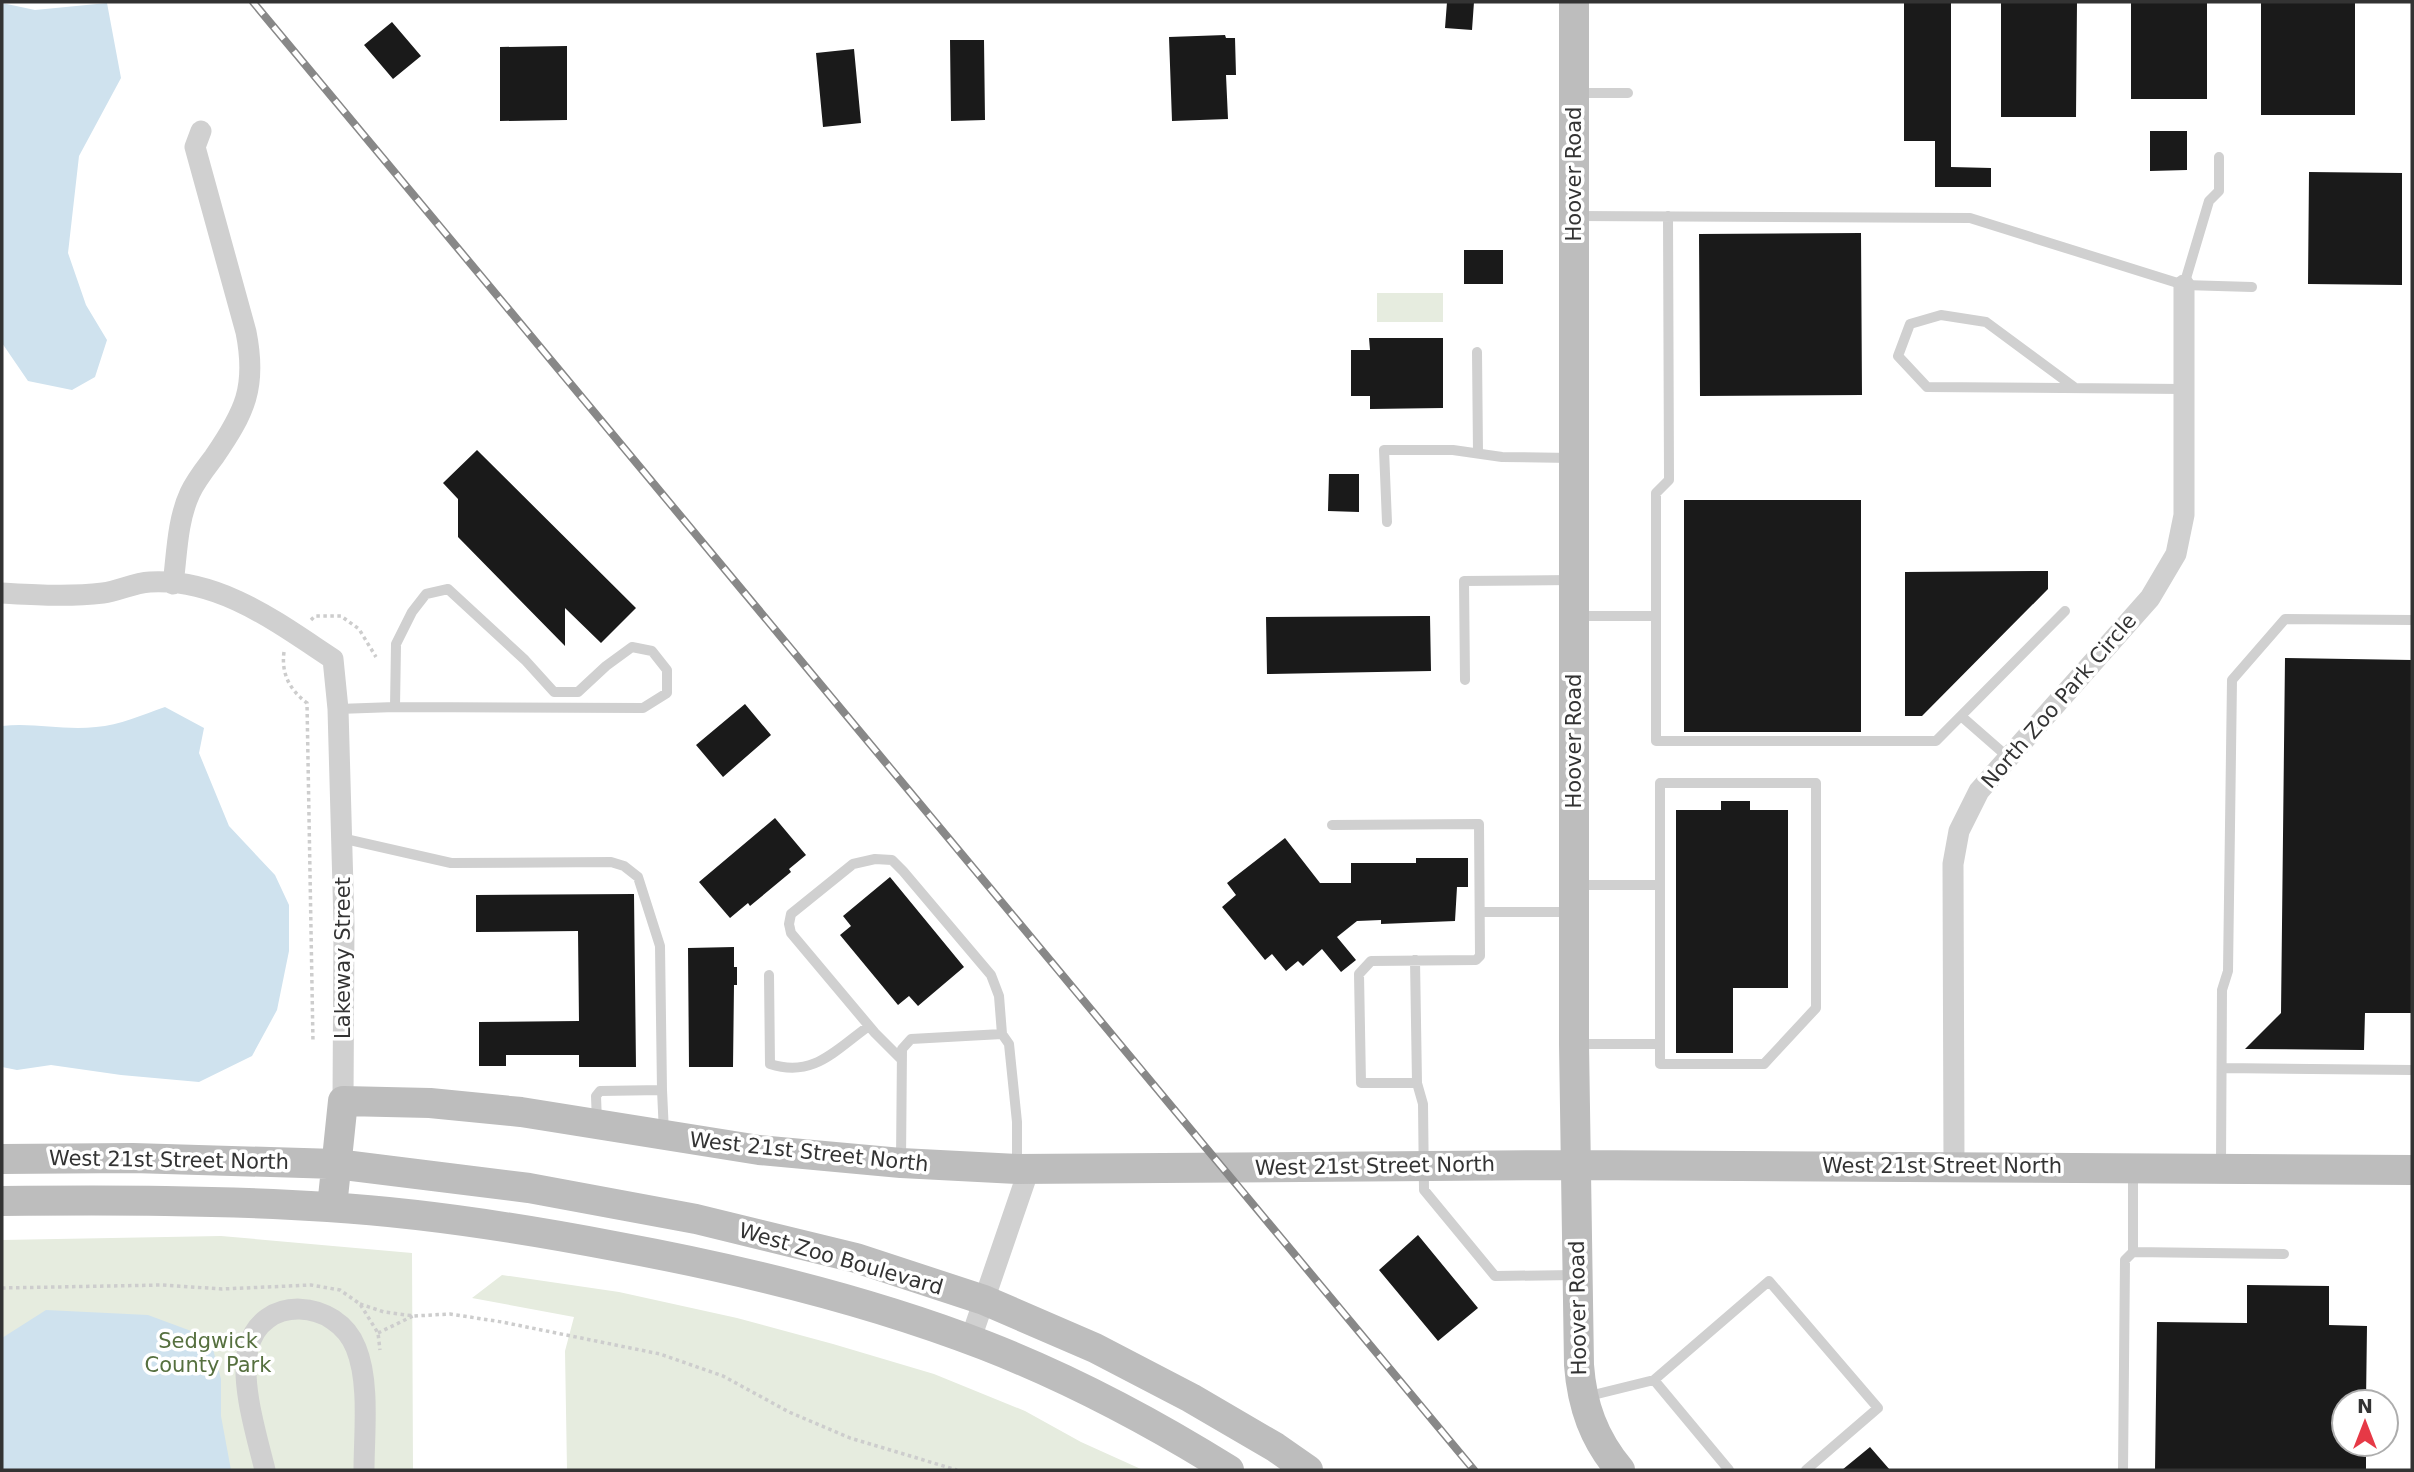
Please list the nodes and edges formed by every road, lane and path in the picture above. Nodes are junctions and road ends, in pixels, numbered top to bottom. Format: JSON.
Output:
{"nodes":[{"id":1,"x":1574,"y":2,"type":"edge"},
{"id":2,"x":1574,"y":93,"type":"junction"},
{"id":3,"x":1628,"y":93,"type":"dead end"},
{"id":4,"x":201,"y":131,"type":"dead end"},
{"id":5,"x":2219,"y":157,"type":"dead end"},
{"id":6,"x":1574,"y":216,"type":"junction"},
{"id":7,"x":1668,"y":216,"type":"junction"},
{"id":8,"x":2184,"y":285,"type":"junction"},
{"id":9,"x":2252,"y":286,"type":"dead end"},
{"id":10,"x":1477,"y":352,"type":"dead end"},
{"id":11,"x":2074,"y":387,"type":"junction"},
{"id":12,"x":2184,"y":389,"type":"junction"},
{"id":13,"x":1478,"y":453,"type":"junction"},
{"id":14,"x":1574,"y":458,"type":"junction"},
{"id":15,"x":1387,"y":522,"type":"dead end"},
{"id":16,"x":1574,"y":580,"type":"junction"},
{"id":17,"x":173,"y":584,"type":"junction"},
{"id":18,"x":2,"y":593,"type":"edge"},
{"id":19,"x":2065,"y":611,"type":"dead end"},
{"id":20,"x":1574,"y":616,"type":"junction"},
{"id":21,"x":1656,"y":616,"type":"junction"},
{"id":22,"x":2412,"y":620,"type":"edge"},
{"id":23,"x":296,"y":635,"type":"junction"},
{"id":24,"x":376,"y":657,"type":"dead end"},
{"id":25,"x":1465,"y":680,"type":"dead end"},
{"id":26,"x":395,"y":706,"type":"junction"},
{"id":27,"x":338,"y":709,"type":"junction"},
{"id":28,"x":1961,"y":716,"type":"junction"},
{"id":29,"x":2009,"y":758,"type":"junction"},
{"id":30,"x":1332,"y":825,"type":"dead end"},
{"id":31,"x":341,"y":838,"type":"junction"},
{"id":32,"x":1660,"y":885,"type":"junction"},
{"id":33,"x":1574,"y":899,"type":"junction"},
{"id":34,"x":1480,"y":912,"type":"junction"},
{"id":35,"x":1415,"y":960,"type":"junction"},
{"id":36,"x":769,"y":975,"type":"dead end"},
{"id":37,"x":869,"y":1026,"type":"junction"},
{"id":38,"x":1002,"y":1034,"type":"junction"},
{"id":39,"x":313,"y":1043,"type":"dead end"},
{"id":40,"x":1574,"y":1044,"type":"junction"},
{"id":41,"x":1660,"y":1044,"type":"junction"},
{"id":42,"x":902,"y":1060,"type":"junction"},
{"id":43,"x":2222,"y":1068,"type":"junction"},
{"id":44,"x":2412,"y":1070,"type":"edge"},
{"id":45,"x":1417,"y":1083,"type":"junction"},
{"id":46,"x":662,"y":1090,"type":"junction"},
{"id":47,"x":343,"y":1101,"type":"junction"},
{"id":48,"x":597,"y":1125,"type":"junction"},
{"id":49,"x":664,"y":1136,"type":"junction"},
{"id":50,"x":2,"y":1159,"type":"edge"},
{"id":51,"x":901,"y":1163,"type":"junction"},
{"id":52,"x":336,"y":1164,"type":"junction"},
{"id":53,"x":1423,"y":1165,"type":"junction"},
{"id":54,"x":1576,"y":1165,"type":"junction"},
{"id":55,"x":1954,"y":1166,"type":"junction"},
{"id":56,"x":2133,"y":1167,"type":"junction"},
{"id":57,"x":2221,"y":1168,"type":"junction"},
{"id":58,"x":1023,"y":1169,"type":"junction"},
{"id":59,"x":2412,"y":1170,"type":"edge"},
{"id":60,"x":2,"y":1201,"type":"edge"},
{"id":61,"x":332,"y":1207,"type":"junction"},
{"id":62,"x":2133,"y":1252,"type":"junction"},
{"id":63,"x":2284,"y":1254,"type":"dead end"},
{"id":64,"x":1577,"y":1275,"type":"junction"},
{"id":65,"x":984,"y":1300,"type":"junction"},
{"id":66,"x":360,"y":1304,"type":"dead end"},
{"id":67,"x":414,"y":1315,"type":"junction"},
{"id":68,"x":377,"y":1334,"type":"dead end"},
{"id":69,"x":970,"y":1340,"type":"junction"},
{"id":70,"x":1654,"y":1380,"type":"junction"},
{"id":71,"x":1583,"y":1398,"type":"junction"},
{"id":72,"x":265,"y":1470,"type":"edge"},
{"id":73,"x":364,"y":1470,"type":"edge"},
{"id":74,"x":957,"y":1470,"type":"edge"},
{"id":75,"x":1229,"y":1470,"type":"edge"},
{"id":76,"x":1307,"y":1470,"type":"edge"},
{"id":77,"x":1620,"y":1470,"type":"edge"},
{"id":78,"x":1729,"y":1470,"type":"edge"},
{"id":79,"x":1806,"y":1470,"type":"edge"},
{"id":80,"x":2123,"y":1470,"type":"edge"}],
"edges":[{"from":1,"to":2,"type":"street","name":"Hoover Road"},
{"from":2,"to":3,"type":"lane"},
{"from":2,"to":6,"type":"street","name":"Hoover Road"},
{"from":4,"to":17,"type":"street"},
{"from":5,"to":8,"type":"lane"},
{"from":6,"to":7,"type":"lane"},
{"from":6,"to":14,"type":"street","name":"Hoover Road"},
{"from":7,"to":8,"type":"lane"},
{"from":7,"to":21,"type":"lane"},
{"from":8,"to":9,"type":"lane"},
{"from":8,"to":12,"type":"street","name":"North Zoo Park Circle"},
{"from":10,"to":13,"type":"lane"},
{"from":11,"to":11,"type":"lane"},
{"from":11,"to":12,"type":"lane"},
{"from":12,"to":29,"type":"street","name":"North Zoo Park Circle"},
{"from":13,"to":14,"type":"lane"},
{"from":13,"to":15,"type":"lane"},
{"from":14,"to":16,"type":"street","name":"Hoover Road"},
{"from":16,"to":20,"type":"street","name":"Hoover Road"},
{"from":16,"to":25,"type":"lane"},
{"from":17,"to":18,"type":"street"},
{"from":17,"to":23,"type":"street"},
{"from":19,"to":28,"type":"lane"},
{"from":20,"to":21,"type":"lane"},
{"from":20,"to":33,"type":"street","name":"Hoover Road"},
{"from":21,"to":28,"type":"lane"},
{"from":22,"to":43,"type":"lane"},
{"from":23,"to":24,"type":"path"},
{"from":23,"to":27,"type":"street","name":"Lakeway Street"},
{"from":23,"to":39,"type":"path"},
{"from":26,"to":26,"type":"lane"},
{"from":26,"to":27,"type":"lane"},
{"from":27,"to":31,"type":"street","name":"Lakeway Street"},
{"from":28,"to":29,"type":"lane"},
{"from":29,"to":55,"type":"street","name":"North Zoo Park Circle"},
{"from":30,"to":34,"type":"lane"},
{"from":31,"to":46,"type":"lane"},
{"from":31,"to":47,"type":"street","name":"Lakeway Street"},
{"from":32,"to":33,"type":"lane"},
{"from":32,"to":41,"type":"lane"},
{"from":32,"to":41,"type":"lane"},
{"from":33,"to":34,"type":"lane"},
{"from":33,"to":40,"type":"street","name":"Hoover Road"},
{"from":34,"to":35,"type":"lane"},
{"from":35,"to":45,"type":"lane"},
{"from":35,"to":45,"type":"lane"},
{"from":36,"to":37,"type":"lane"},
{"from":37,"to":38,"type":"lane"},
{"from":37,"to":42,"type":"lane"},
{"from":38,"to":42,"type":"lane"},
{"from":38,"to":58,"type":"lane"},
{"from":40,"to":41,"type":"lane"},
{"from":40,"to":54,"type":"street","name":"Hoover Road"},
{"from":42,"to":51,"type":"lane"},
{"from":43,"to":44,"type":"lane"},
{"from":43,"to":57,"type":"lane"},
{"from":45,"to":53,"type":"lane"},
{"from":46,"to":48,"type":"lane"},
{"from":46,"to":49,"type":"lane"},
{"from":47,"to":48,"type":"street","name":"West 21st Street North"},
{"from":47,"to":52,"type":"street","name":"Lakeway Street"},
{"from":48,"to":49,"type":"street","name":"West 21st Street North"},
{"from":49,"to":51,"type":"street","name":"West 21st Street North"},
{"from":50,"to":52,"type":"street","name":"West 21st Street North"},
{"from":51,"to":58,"type":"street","name":"West 21st Street North"},
{"from":52,"to":61,"type":"street","name":"Lakeway Street"},
{"from":52,"to":65,"type":"street","name":"West Zoo Boulevard"},
{"from":53,"to":54,"type":"street","name":"West 21st Street North"},
{"from":53,"to":58,"type":"street","name":"West 21st Street North"},
{"from":53,"to":64,"type":"lane"},
{"from":54,"to":55,"type":"street","name":"West 21st Street North"},
{"from":54,"to":64,"type":"street","name":"Hoover Road"},
{"from":55,"to":56,"type":"street","name":"West 21st Street North"},
{"from":56,"to":57,"type":"street","name":"West 21st Street North"},
{"from":56,"to":62,"type":"lane"},
{"from":57,"to":59,"type":"street","name":"West 21st Street North"},
{"from":58,"to":65,"type":"street"},
{"from":60,"to":61,"type":"street","name":"West 21st Street North"},
{"from":61,"to":69,"type":"street","name":"West Zoo Boulevard"},
{"from":62,"to":63,"type":"lane"},
{"from":62,"to":80,"type":"lane"},
{"from":64,"to":71,"type":"street","name":"Hoover Road"},
{"from":65,"to":69,"type":"street"},
{"from":65,"to":76,"type":"street","name":"West Zoo Boulevard"},
{"from":66,"to":67,"type":"path"},
{"from":67,"to":68,"type":"path"},
{"from":67,"to":74,"type":"path"},
{"from":69,"to":75,"type":"street","name":"West Zoo Boulevard"},
{"from":70,"to":71,"type":"lane"},
{"from":70,"to":78,"type":"lane"},
{"from":70,"to":79,"type":"lane"},
{"from":71,"to":77,"type":"street","name":"Hoover Road"},
{"from":72,"to":73,"type":"street"}]}
